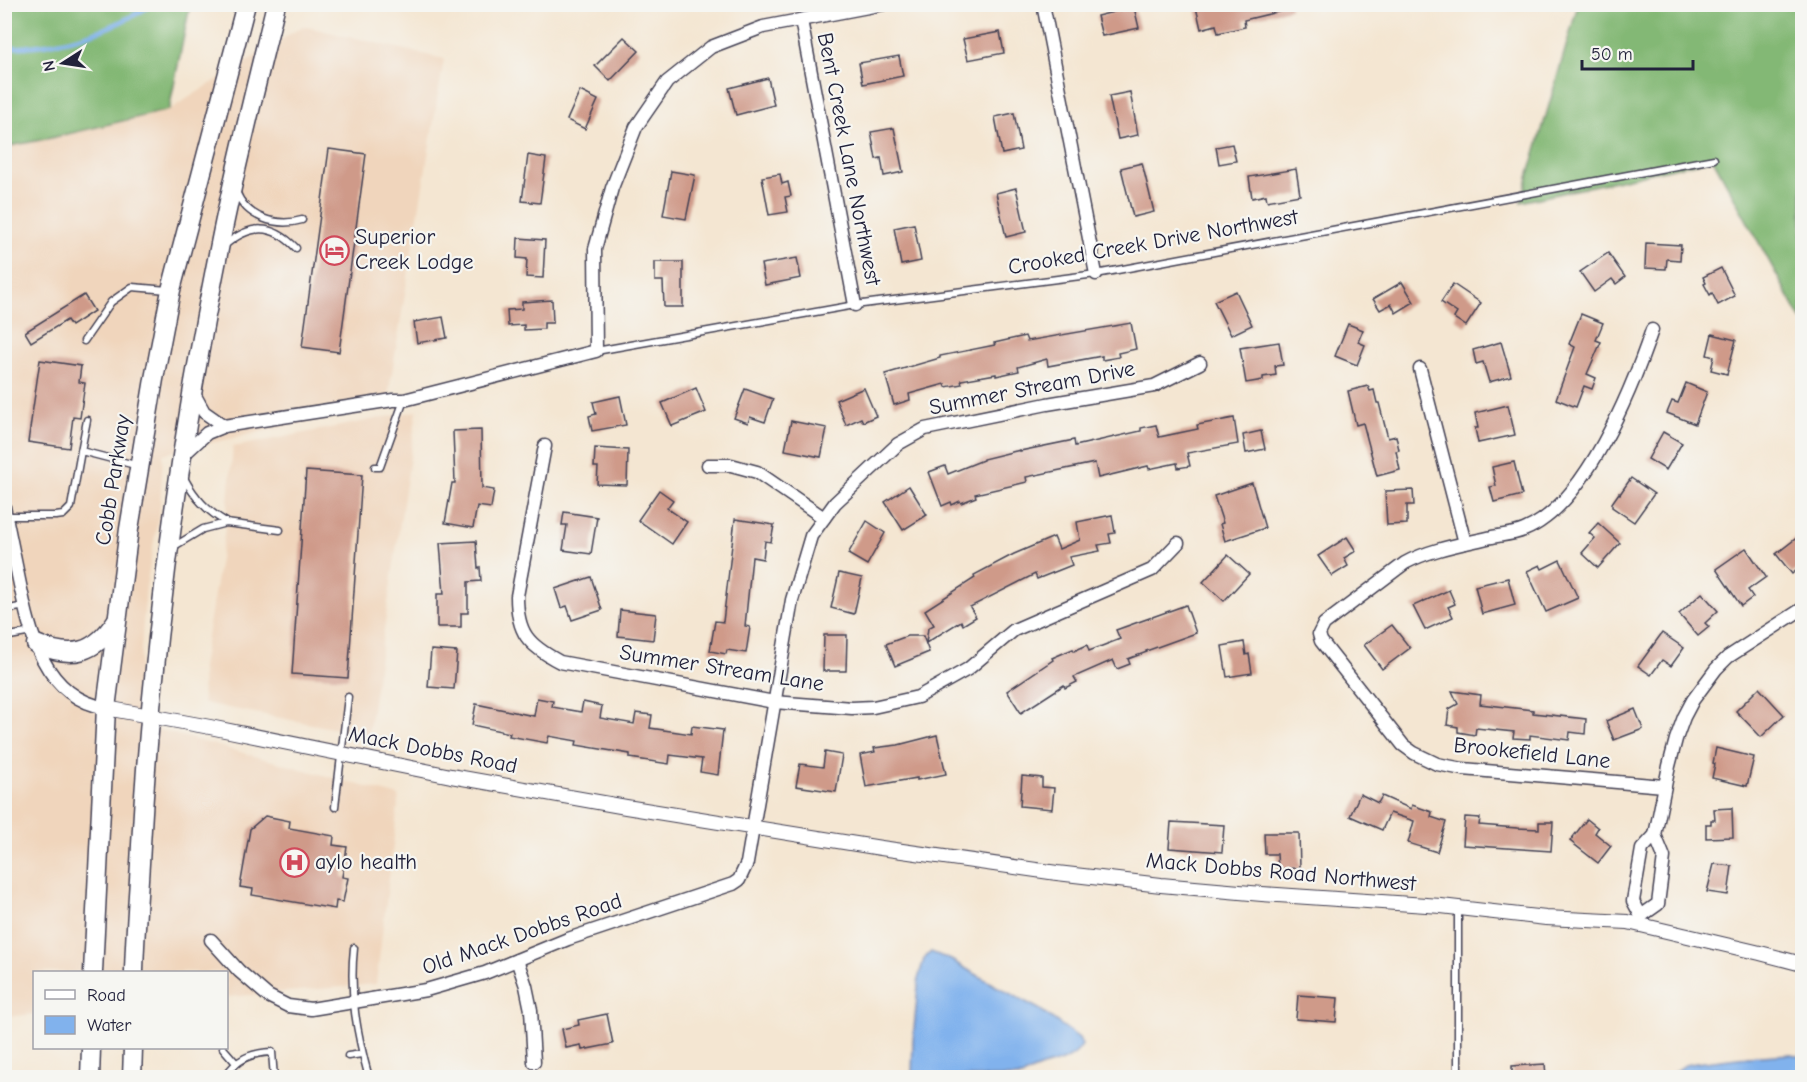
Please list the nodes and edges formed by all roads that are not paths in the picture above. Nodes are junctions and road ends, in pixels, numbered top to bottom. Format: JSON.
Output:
{"nodes":[{"id":1,"x":246,"y":4,"type":"edge"},
{"id":2,"x":276,"y":4,"type":"edge"},
{"id":3,"x":884,"y":4,"type":"edge"},
{"id":4,"x":1043,"y":4,"type":"edge"},
{"id":5,"x":801,"y":20,"type":"junction"},
{"id":6,"x":1714,"y":159,"type":"dead end"},
{"id":7,"x":233,"y":182,"type":"junction"},
{"id":8,"x":302,"y":220,"type":"dead end"},
{"id":9,"x":296,"y":248,"type":"dead end"},
{"id":10,"x":219,"y":250,"type":"junction"},
{"id":11,"x":1096,"y":274,"type":"junction"},
{"id":12,"x":171,"y":290,"type":"junction"},
{"id":13,"x":855,"y":305,"type":"junction"},
{"id":14,"x":1652,"y":330,"type":"dead end"},
{"id":15,"x":84,"y":341,"type":"dead end"},
{"id":16,"x":596,"y":351,"type":"junction"},
{"id":17,"x":1200,"y":363,"type":"dead end"},
{"id":18,"x":1420,"y":369,"type":"dead end"},
{"id":19,"x":193,"y":391,"type":"junction"},
{"id":20,"x":404,"y":400,"type":"junction"},
{"id":21,"x":87,"y":420,"type":"dead end"},
{"id":22,"x":224,"y":426,"type":"junction"},
{"id":23,"x":545,"y":446,"type":"dead end"},
{"id":24,"x":81,"y":451,"type":"junction"},
{"id":25,"x":181,"y":464,"type":"junction"},
{"id":26,"x":708,"y":465,"type":"dead end"},
{"id":27,"x":139,"y":466,"type":"junction"},
{"id":28,"x":375,"y":467,"type":"dead end"},
{"id":29,"x":5,"y":511,"type":"edge"},
{"id":30,"x":824,"y":518,"type":"junction"},
{"id":31,"x":226,"y":523,"type":"junction"},
{"id":32,"x":280,"y":530,"type":"dead end"},
{"id":33,"x":1178,"y":543,"type":"dead end"},
{"id":34,"x":1465,"y":543,"type":"junction"},
{"id":35,"x":168,"y":551,"type":"junction"},
{"id":36,"x":25,"y":606,"type":"junction"},
{"id":37,"x":1803,"y":609,"type":"edge"},
{"id":38,"x":4,"y":610,"type":"edge"},
{"id":39,"x":117,"y":619,"type":"junction"},
{"id":40,"x":4,"y":638,"type":"edge"},
{"id":41,"x":34,"y":638,"type":"junction"},
{"id":42,"x":348,"y":697,"type":"dead end"},
{"id":43,"x":774,"y":702,"type":"junction"},
{"id":44,"x":106,"y":708,"type":"junction"},
{"id":45,"x":149,"y":716,"type":"junction"},
{"id":46,"x":341,"y":754,"type":"junction"},
{"id":47,"x":1664,"y":786,"type":"junction"},
{"id":48,"x":334,"y":807,"type":"dead end"},
{"id":49,"x":753,"y":826,"type":"junction"},
{"id":50,"x":1655,"y":835,"type":"junction"},
{"id":51,"x":1458,"y":908,"type":"junction"},
{"id":52,"x":1640,"y":921,"type":"junction"},
{"id":53,"x":211,"y":940,"type":"dead end"},
{"id":54,"x":354,"y":948,"type":"dead end"},
{"id":55,"x":517,"y":960,"type":"junction"},
{"id":56,"x":1803,"y":964,"type":"edge"},
{"id":57,"x":93,"y":971,"type":"edge"},
{"id":58,"x":134,"y":971,"type":"edge"},
{"id":59,"x":354,"y":1003,"type":"junction"},
{"id":60,"x":91,"y":1049,"type":"edge"},
{"id":61,"x":225,"y":1049,"type":"edge"},
{"id":62,"x":362,"y":1053,"type":"junction"},
{"id":63,"x":348,"y":1056,"type":"dead end"},
{"id":64,"x":534,"y":1062,"type":"dead end"},
{"id":65,"x":236,"y":1063,"type":"junction"},
{"id":66,"x":90,"y":1077,"type":"edge"},
{"id":67,"x":224,"y":1077,"type":"edge"},
{"id":68,"x":274,"y":1077,"type":"edge"},
{"id":69,"x":369,"y":1077,"type":"edge"},
{"id":70,"x":1458,"y":1077,"type":"edge"}],
"edges":[{"from":1,"to":12,"type":"main road","name":"Cobb Parkway"},
{"from":2,"to":7,"type":"main road"},
{"from":3,"to":5,"type":"street"},
{"from":4,"to":11,"type":"street"},
{"from":5,"to":13,"type":"street","name":"Bent Creek Lane Northwest"},
{"from":5,"to":16,"type":"street"},
{"from":6,"to":11,"type":"lane","name":"Crooked Creek Drive Northwest"},
{"from":7,"to":8,"type":"lane"},
{"from":7,"to":10,"type":"main road"},
{"from":9,"to":10,"type":"lane"},
{"from":10,"to":19,"type":"main road"},
{"from":11,"to":13,"type":"lane","name":"Crooked Creek Drive Northwest"},
{"from":12,"to":15,"type":"lane"},
{"from":12,"to":27,"type":"main road","name":"Cobb Parkway"},
{"from":13,"to":16,"type":"lane","name":"Crooked Creek Drive Northwest"},
{"from":14,"to":34,"type":"street"},
{"from":16,"to":20,"type":"street"},
{"from":17,"to":30,"type":"street","name":"Summer Stream Drive"},
{"from":18,"to":34,"type":"street"},
{"from":19,"to":22,"type":"street"},
{"from":19,"to":25,"type":"main road"},
{"from":20,"to":22,"type":"street"},
{"from":20,"to":28,"type":"lane"},
{"from":21,"to":24,"type":"lane"},
{"from":22,"to":25,"type":"street"},
{"from":23,"to":43,"type":"street","name":"Summer Stream Lane"},
{"from":24,"to":27,"type":"lane"},
{"from":24,"to":29,"type":"lane"},
{"from":25,"to":31,"type":"lane"},
{"from":25,"to":35,"type":"main road"},
{"from":26,"to":30,"type":"street"},
{"from":27,"to":39,"type":"main road","name":"Cobb Parkway"},
{"from":29,"to":36,"type":"street"},
{"from":30,"to":43,"type":"street","name":"Summer Stream Drive"},
{"from":31,"to":32,"type":"lane"},
{"from":31,"to":35,"type":"lane"},
{"from":33,"to":43,"type":"street","name":"Summer Stream Lane"},
{"from":34,"to":47,"type":"street","name":"Brookefield Lane"},
{"from":35,"to":45,"type":"main road"},
{"from":36,"to":38,"type":"lane"},
{"from":36,"to":41,"type":"street"},
{"from":37,"to":47,"type":"street"},
{"from":39,"to":41,"type":"main road"},
{"from":39,"to":44,"type":"main road","name":"Cobb Parkway"},
{"from":40,"to":41,"type":"lane"},
{"from":41,"to":44,"type":"street"},
{"from":42,"to":46,"type":"lane"},
{"from":43,"to":49,"type":"street","name":"Summer Stream Drive"},
{"from":44,"to":45,"type":"street","name":"Mack Dobbs Road"},
{"from":44,"to":57,"type":"main road","name":"Cobb Parkway"},
{"from":45,"to":46,"type":"street","name":"Mack Dobbs Road"},
{"from":45,"to":58,"type":"main road"},
{"from":46,"to":48,"type":"lane"},
{"from":46,"to":49,"type":"street","name":"Mack Dobbs Road"},
{"from":47,"to":50,"type":"street"},
{"from":49,"to":51,"type":"street","name":"Mack Dobbs Road Northwest"},
{"from":49,"to":55,"type":"street","name":"Old Mack Dobbs Road"},
{"from":50,"to":52,"type":"street"},
{"from":50,"to":52,"type":"street"},
{"from":51,"to":52,"type":"street","name":"Mack Dobbs Road Northwest"},
{"from":51,"to":70,"type":"lane"},
{"from":52,"to":56,"type":"street","name":"Mack Dobbs Road Northwest"},
{"from":53,"to":59,"type":"street","name":"Old Mack Dobbs Road"},
{"from":54,"to":59,"type":"lane"},
{"from":55,"to":59,"type":"street","name":"Old Mack Dobbs Road"},
{"from":55,"to":64,"type":"street"},
{"from":59,"to":62,"type":"lane"},
{"from":60,"to":66,"type":"main road"},
{"from":61,"to":65,"type":"lane"},
{"from":62,"to":63,"type":"lane"},
{"from":62,"to":69,"type":"lane"},
{"from":65,"to":67,"type":"lane"},
{"from":65,"to":68,"type":"lane"}]}
